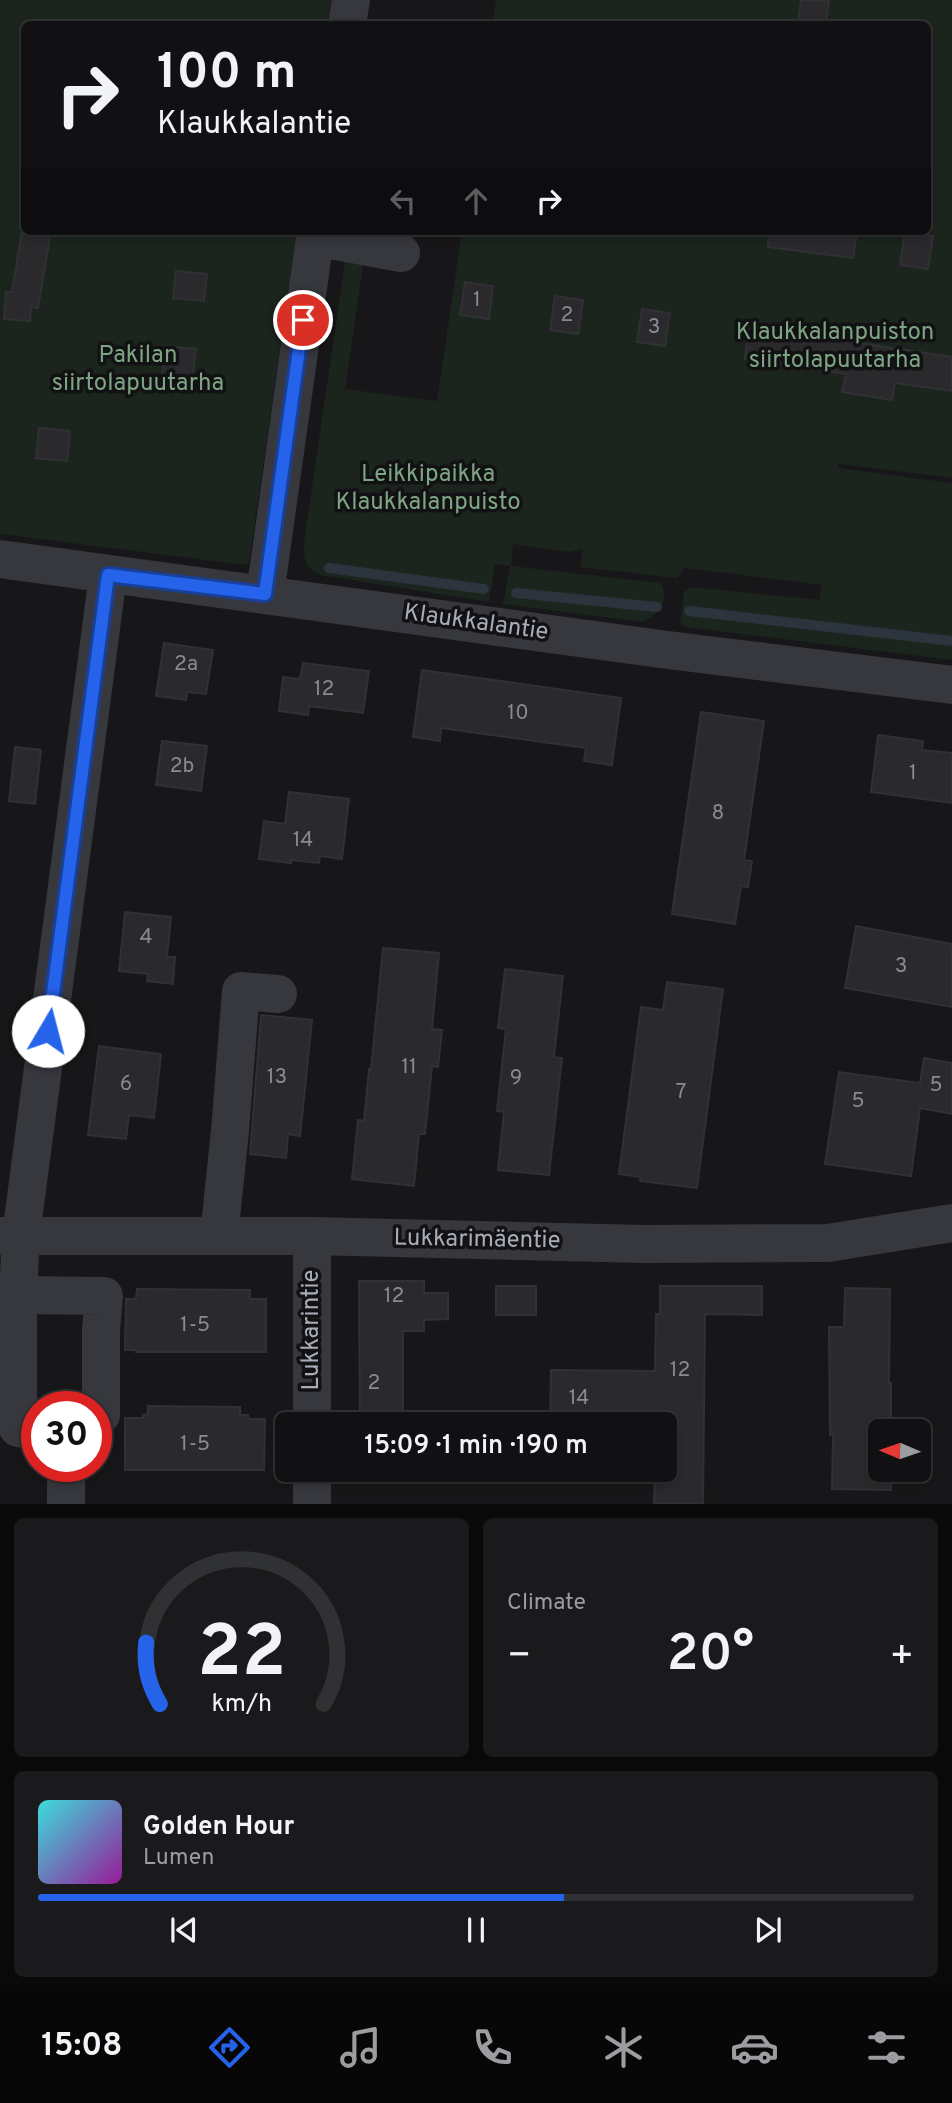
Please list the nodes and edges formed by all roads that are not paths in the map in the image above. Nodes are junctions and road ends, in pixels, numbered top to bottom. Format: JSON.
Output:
{"nodes":[{"id":1,"x":351,"y":0,"type":"edge"},
{"id":2,"x":348,"y":21,"type":"edge"},
{"id":3,"x":315,"y":235,"type":"edge"},
{"id":4,"x":320,"y":235,"type":"edge"},
{"id":5,"x":401,"y":253,"type":"dead end"},
{"id":6,"x":0,"y":559,"type":"edge"},
{"id":7,"x":108,"y":575,"type":"junction"},
{"id":8,"x":265,"y":594,"type":"junction"},
{"id":9,"x":952,"y":685,"type":"edge"},
{"id":10,"x":278,"y":994,"type":"dead end"},
{"id":11,"x":952,"y":1223,"type":"edge"},
{"id":12,"x":10,"y":1236,"type":"edge"},
{"id":13,"x":219,"y":1236,"type":"junction"},
{"id":14,"x":312,"y":1236,"type":"junction"},
{"id":15,"x":18,"y":1295,"type":"junction"},
{"id":16,"x":101,"y":1391,"type":"edge"},
{"id":17,"x":312,"y":1412,"type":"edge"},
{"id":18,"x":21,"y":1428,"type":"edge"},
{"id":19,"x":66,"y":1482,"type":"edge"},
{"id":20,"x":312,"y":1482,"type":"edge"},
{"id":21,"x":66,"y":1504,"type":"edge"},
{"id":22,"x":312,"y":1504,"type":"edge"}],
"edges":[{"from":1,"to":2,"type":"street"},
{"from":3,"to":8,"type":"street"},
{"from":4,"to":5,"type":"street"},
{"from":6,"to":7,"type":"street","name":"Klaukkalantie"},
{"from":7,"to":8,"type":"street","name":"Klaukkalantie"},
{"from":7,"to":12,"type":"street"},
{"from":8,"to":9,"type":"street","name":"Klaukkalantie"},
{"from":10,"to":13,"type":"street"},
{"from":11,"to":14,"type":"street","name":"Lukkarimäentie"},
{"from":12,"to":13,"type":"street","name":"Lukkarimäentie"},
{"from":12,"to":15,"type":"street"},
{"from":13,"to":14,"type":"street","name":"Lukkarimäentie"},
{"from":14,"to":17,"type":"street","name":"Lukkarintie"},
{"from":15,"to":16,"type":"street"},
{"from":15,"to":18,"type":"street"},
{"from":19,"to":21,"type":"street"},
{"from":20,"to":22,"type":"street"}]}
